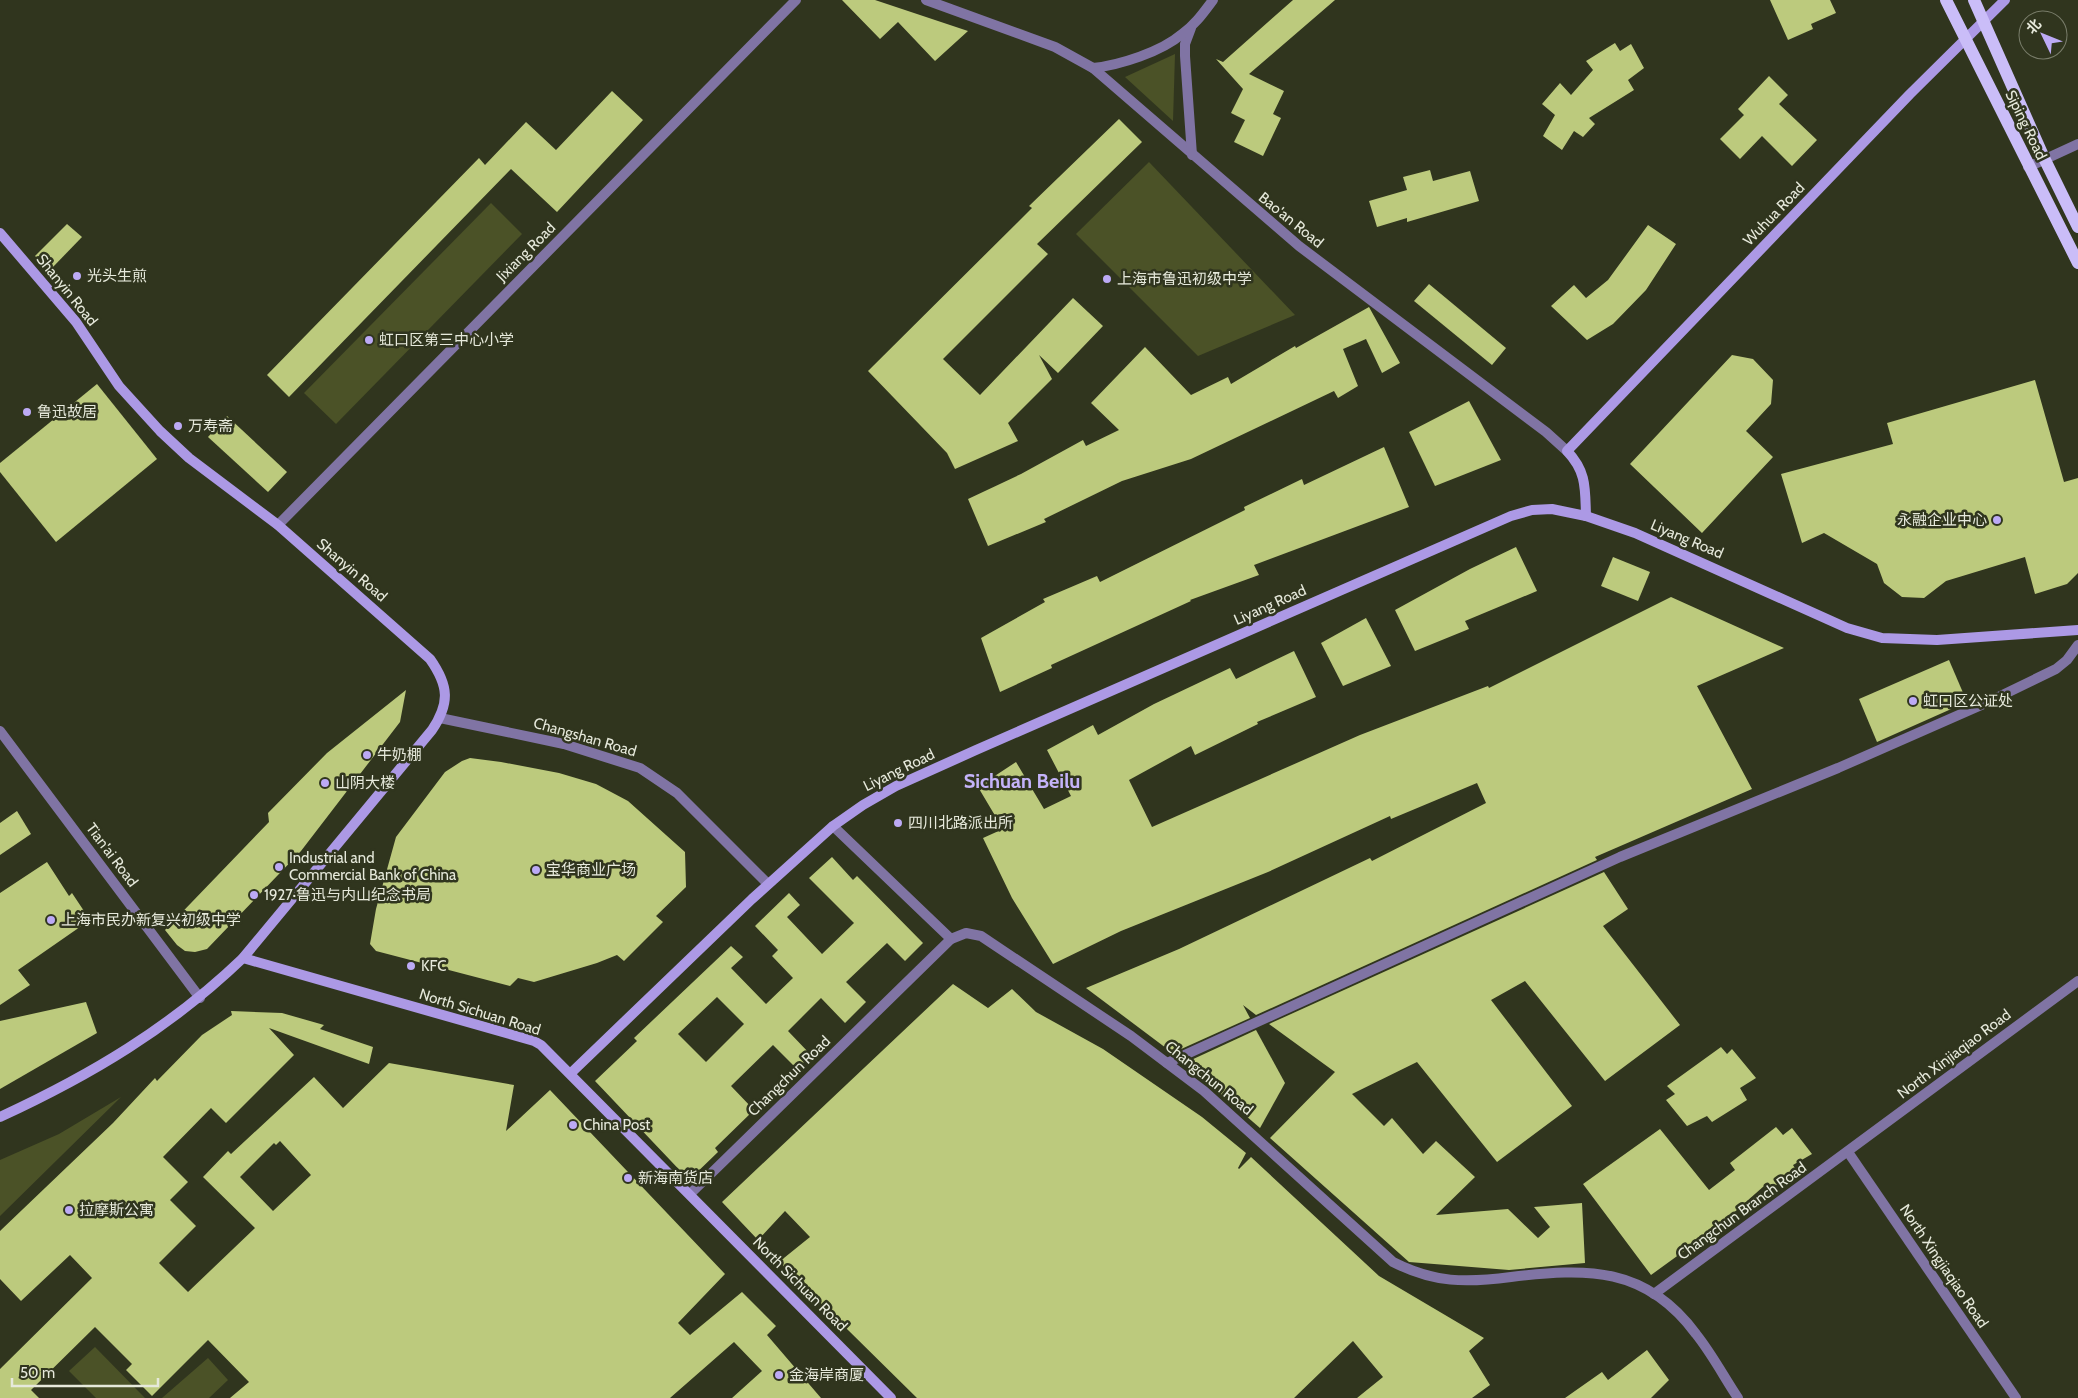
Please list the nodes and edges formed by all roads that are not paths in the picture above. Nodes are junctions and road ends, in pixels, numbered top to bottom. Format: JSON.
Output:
{"nodes":[{"id":1,"x":796,"y":0,"type":"edge"},
{"id":2,"x":926,"y":0,"type":"edge"},
{"id":3,"x":1213,"y":0,"type":"edge"},
{"id":4,"x":1946,"y":0,"type":"edge"},
{"id":5,"x":1974,"y":0,"type":"edge"},
{"id":6,"x":2005,"y":0,"type":"edge"},
{"id":7,"x":1985,"y":20,"type":"junction"},
{"id":8,"x":1192,"y":26,"type":"junction"},
{"id":9,"x":1965,"y":38,"type":"junction"},
{"id":10,"x":1093,"y":68,"type":"junction"},
{"id":11,"x":2078,"y":144,"type":"edge"},
{"id":12,"x":1192,"y":156,"type":"junction"},
{"id":13,"x":2044,"y":158,"type":"junction"},
{"id":14,"x":2028,"y":167,"type":"junction"},
{"id":15,"x":2078,"y":227,"type":"edge"},
{"id":16,"x":0,"y":233,"type":"edge"},
{"id":17,"x":2078,"y":263,"type":"edge"},
{"id":18,"x":1567,"y":451,"type":"junction"},
{"id":19,"x":1586,"y":516,"type":"junction"},
{"id":20,"x":278,"y":525,"type":"junction"},
{"id":21,"x":2078,"y":630,"type":"edge"},
{"id":22,"x":2078,"y":645,"type":"edge"},
{"id":23,"x":440,"y":718,"type":"junction"},
{"id":24,"x":0,"y":731,"type":"edge"},
{"id":25,"x":833,"y":826,"type":"junction"},
{"id":26,"x":768,"y":884,"type":"junction"},
{"id":27,"x":951,"y":939,"type":"junction"},
{"id":28,"x":243,"y":958,"type":"junction"},
{"id":29,"x":2078,"y":981,"type":"edge"},
{"id":30,"x":200,"y":998,"type":"junction"},
{"id":31,"x":1167,"y":1063,"type":"junction"},
{"id":32,"x":571,"y":1073,"type":"junction"},
{"id":33,"x":0,"y":1117,"type":"edge"},
{"id":34,"x":1848,"y":1152,"type":"junction"},
{"id":35,"x":690,"y":1194,"type":"junction"},
{"id":36,"x":1654,"y":1294,"type":"junction"},
{"id":37,"x":891,"y":1398,"type":"edge"},
{"id":38,"x":1738,"y":1398,"type":"edge"},
{"id":39,"x":2016,"y":1398,"type":"edge"}],
"edges":[{"from":1,"to":20,"type":"street","name":"Jixiang Road"},
{"from":2,"to":10,"type":"street","name":"Bao'an Road"},
{"from":3,"to":8,"type":"street"},
{"from":4,"to":9,"type":"main road","name":"Siping Road"},
{"from":5,"to":7,"type":"main road","name":"Siping Road"},
{"from":6,"to":7,"type":"street","name":"Wuhua Road"},
{"from":7,"to":9,"type":"street","name":"Wuhua Road"},
{"from":7,"to":13,"type":"main road","name":"Siping Road"},
{"from":8,"to":10,"type":"street"},
{"from":8,"to":12,"type":"street"},
{"from":9,"to":14,"type":"main road","name":"Siping Road"},
{"from":9,"to":18,"type":"street","name":"Wuhua Road"},
{"from":10,"to":12,"type":"street","name":"Bao'an Road"},
{"from":11,"to":13,"type":"street"},
{"from":12,"to":18,"type":"street","name":"Bao'an Road"},
{"from":13,"to":14,"type":"street"},
{"from":13,"to":15,"type":"main road","name":"Siping Road"},
{"from":14,"to":17,"type":"main road","name":"Siping Road"},
{"from":16,"to":20,"type":"street","name":"Shanyin Road"},
{"from":18,"to":19,"type":"street","name":"Bao'an Road"},
{"from":19,"to":21,"type":"street","name":"Liyang Road"},
{"from":19,"to":25,"type":"street","name":"Liyang Road"},
{"from":20,"to":23,"type":"street","name":"Shanyin Road"},
{"from":22,"to":31,"type":"street"},
{"from":23,"to":26,"type":"street","name":"Changshan Road"},
{"from":23,"to":28,"type":"street","name":"Shanyin Road"},
{"from":24,"to":30,"type":"street","name":"Tian'ai Road"},
{"from":25,"to":26,"type":"street","name":"Liyang Road"},
{"from":25,"to":27,"type":"street"},
{"from":26,"to":32,"type":"street","name":"Liyang Road"},
{"from":27,"to":31,"type":"street","name":"Changchun Road"},
{"from":27,"to":35,"type":"street","name":"Changchun Road"},
{"from":28,"to":30,"type":"street"},
{"from":28,"to":32,"type":"street","name":"North Sichuan Road"},
{"from":29,"to":34,"type":"street","name":"North Xinjiaqiao Road"},
{"from":30,"to":33,"type":"street"},
{"from":31,"to":36,"type":"street","name":"Changchun Road"},
{"from":32,"to":35,"type":"street","name":"North Sichuan Road"},
{"from":34,"to":36,"type":"street","name":"Changchun Branch Road"},
{"from":34,"to":39,"type":"street","name":"North Xingjiaqiao Road"},
{"from":35,"to":37,"type":"street","name":"North Sichuan Road"},
{"from":36,"to":38,"type":"street","name":"Changchun Road"}]}
